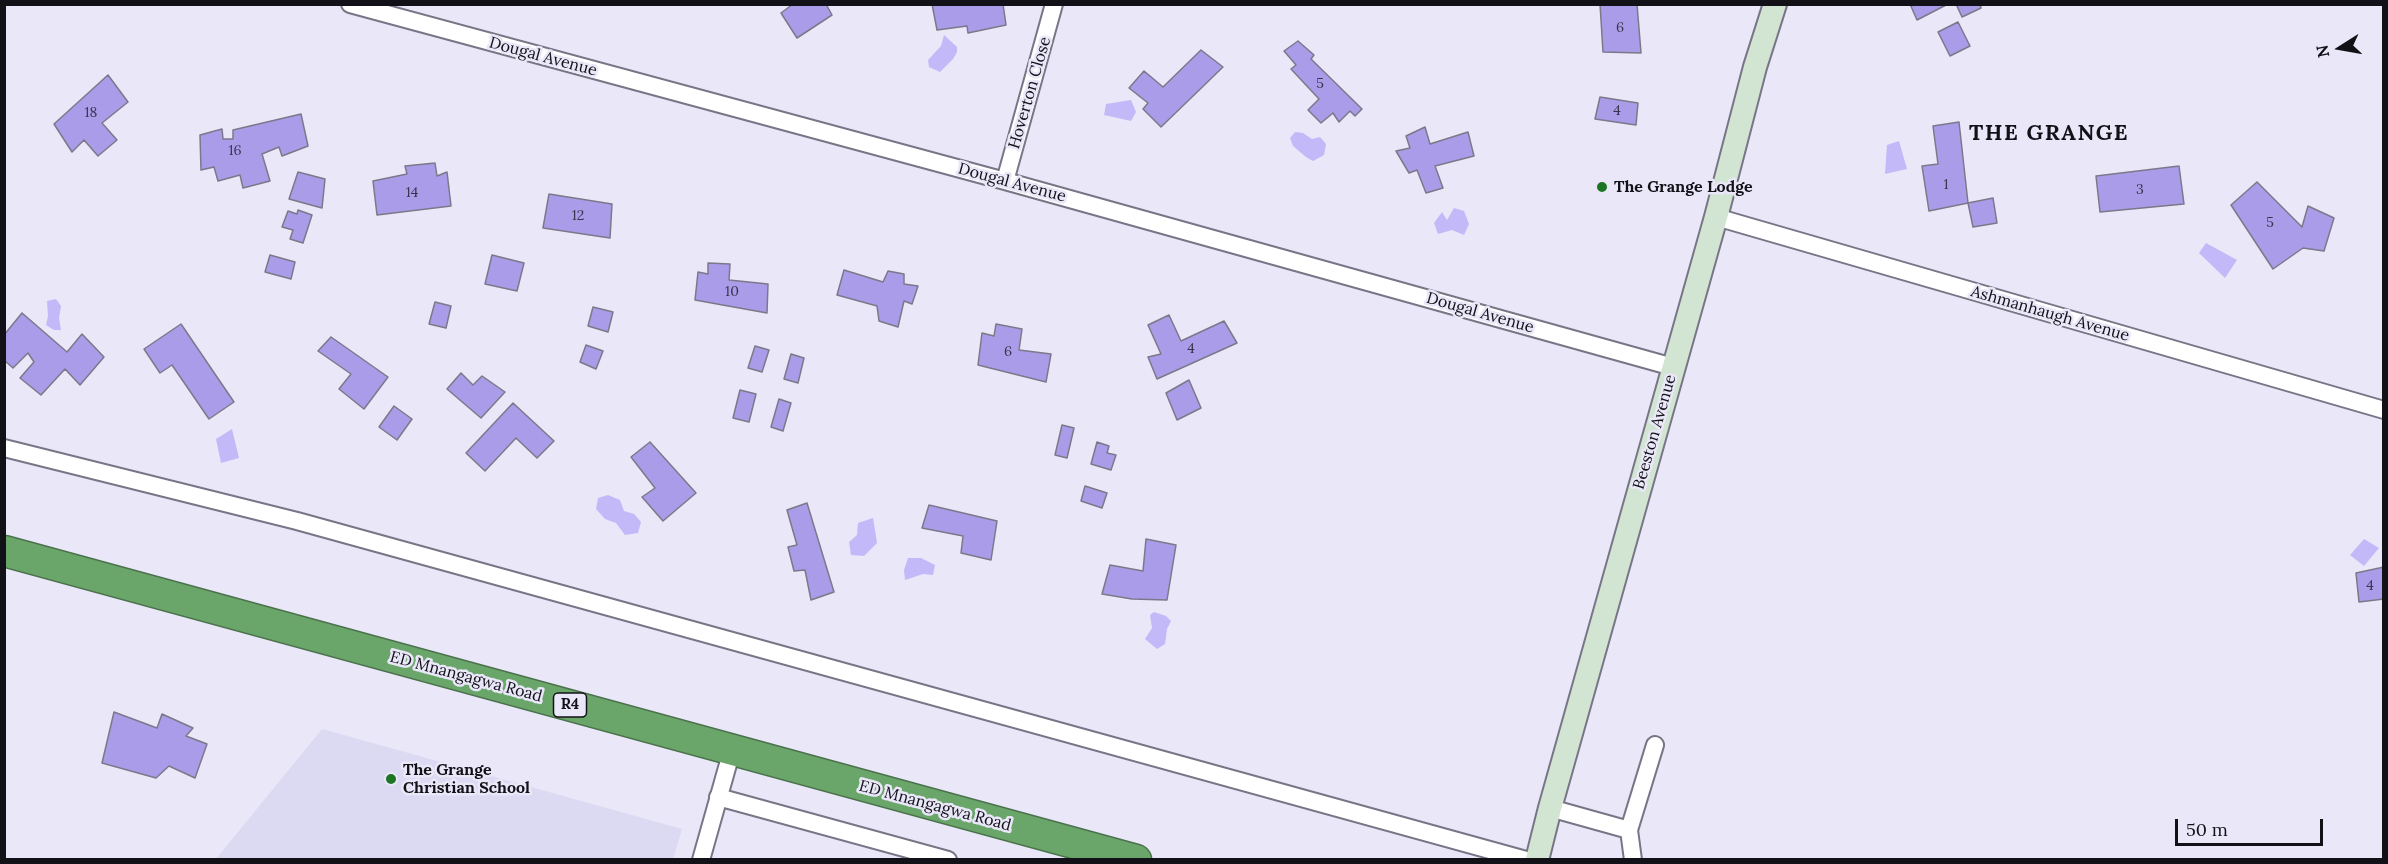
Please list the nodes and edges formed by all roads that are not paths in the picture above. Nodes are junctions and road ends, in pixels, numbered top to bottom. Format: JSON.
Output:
{"nodes":[{"id":1,"x":350,"y":4,"type":"edge"},
{"id":2,"x":1054,"y":4,"type":"edge"},
{"id":3,"x":1775,"y":4,"type":"edge"},
{"id":4,"x":1005,"y":181,"type":"junction"},
{"id":5,"x":1716,"y":217,"type":"junction"},
{"id":6,"x":1673,"y":367,"type":"junction"},
{"id":7,"x":2384,"y":410,"type":"edge"},
{"id":8,"x":4,"y":448,"type":"edge"},
{"id":9,"x":4,"y":551,"type":"edge"},
{"id":10,"x":1654,"y":745,"type":"dead end"},
{"id":11,"x":732,"y":750,"type":"junction"},
{"id":12,"x":718,"y":797,"type":"junction"},
{"id":13,"x":1550,"y":808,"type":"junction"},
{"id":14,"x":1629,"y":830,"type":"junction"},
{"id":15,"x":701,"y":860,"type":"edge"},
{"id":16,"x":948,"y":860,"type":"edge"},
{"id":17,"x":1136,"y":860,"type":"edge"},
{"id":18,"x":1526,"y":860,"type":"edge"},
{"id":19,"x":1537,"y":860,"type":"edge"},
{"id":20,"x":1633,"y":860,"type":"edge"}],
"edges":[{"from":1,"to":4,"type":"street","name":"Dougal Avenue"},
{"from":2,"to":4,"type":"street","name":"Hoverton Close"},
{"from":3,"to":5,"type":"street","name":"Beeston Avenue"},
{"from":4,"to":6,"type":"street","name":"Dougal Avenue"},
{"from":5,"to":6,"type":"street","name":"Beeston Avenue"},
{"from":5,"to":7,"type":"street","name":"Ashmanhaugh Avenue"},
{"from":6,"to":13,"type":"street","name":"Beeston Avenue"},
{"from":8,"to":18,"type":"street"},
{"from":9,"to":11,"type":"highway","name":"ED Mnangagwa Road","number":"R4"},
{"from":10,"to":14,"type":"street"},
{"from":11,"to":12,"type":"street"},
{"from":11,"to":17,"type":"highway","name":"ED Mnangagwa Road","number":"R4"},
{"from":12,"to":15,"type":"street"},
{"from":12,"to":16,"type":"street"},
{"from":13,"to":14,"type":"street"},
{"from":13,"to":19,"type":"street","name":"Beeston Avenue"},
{"from":14,"to":20,"type":"street"}]}
